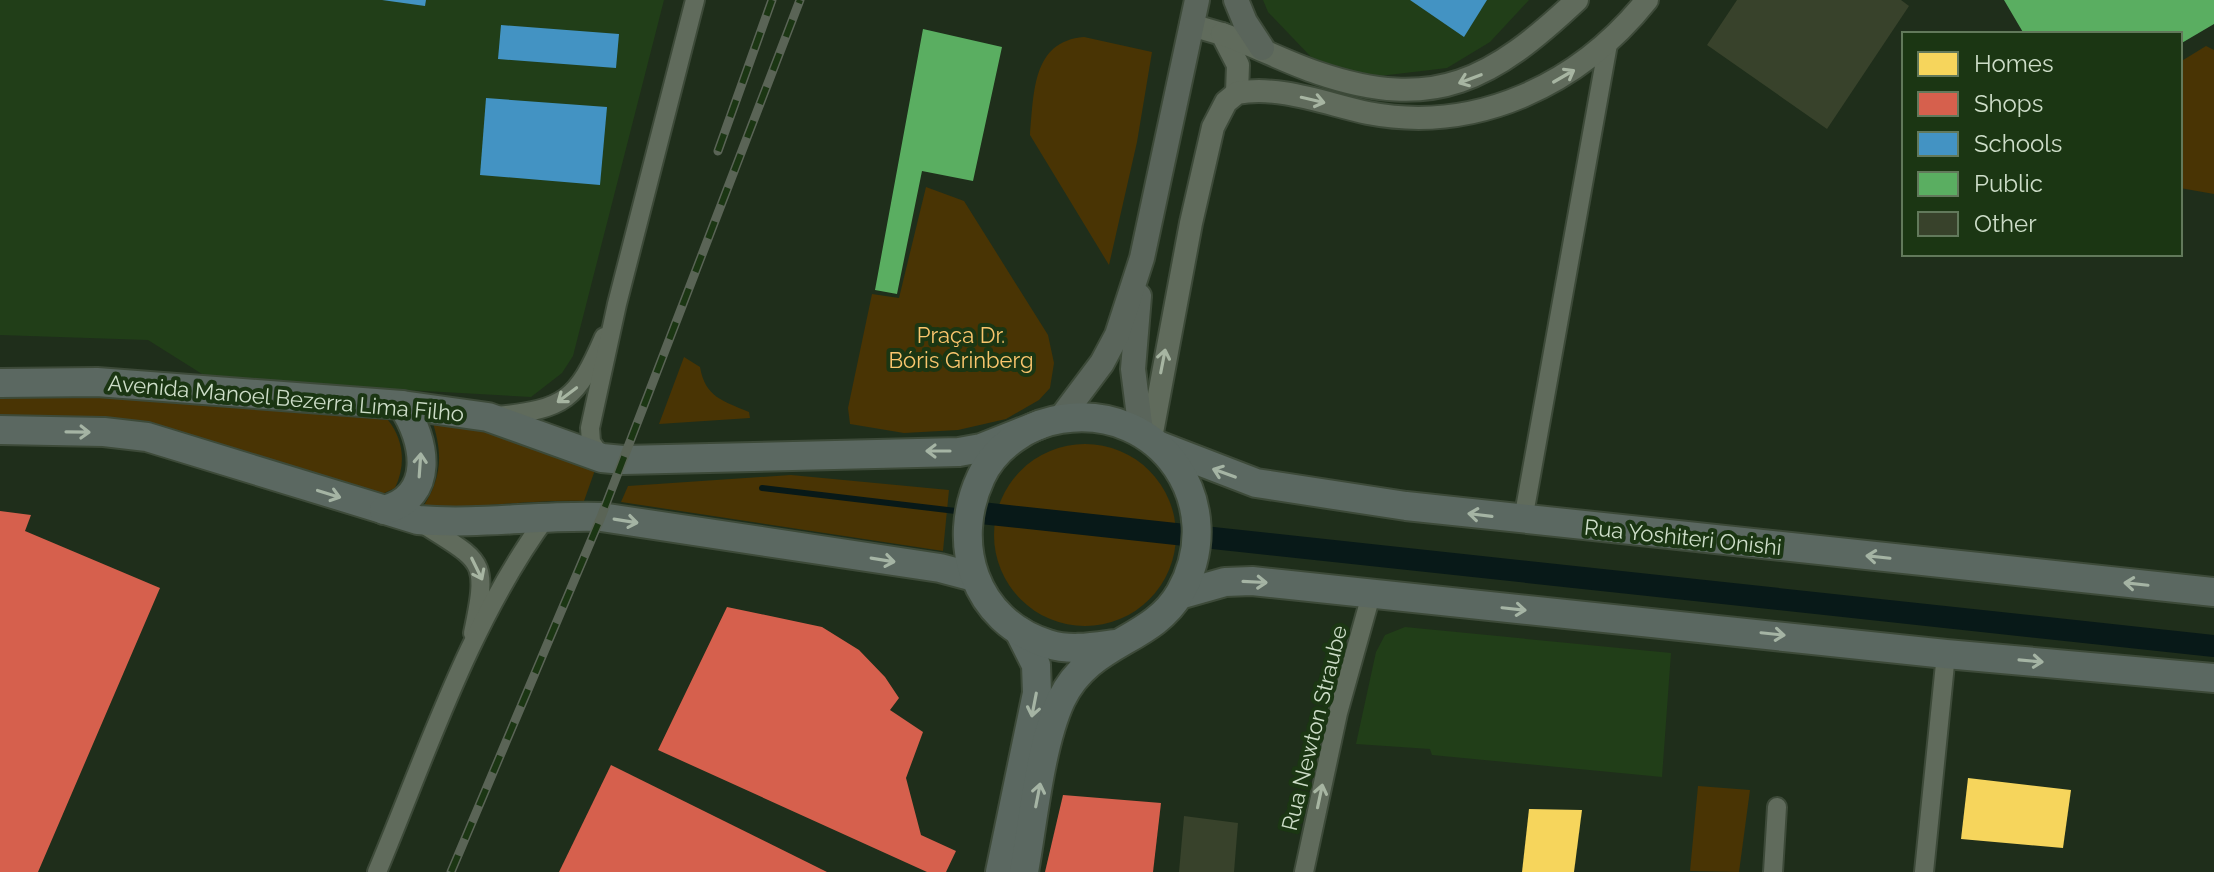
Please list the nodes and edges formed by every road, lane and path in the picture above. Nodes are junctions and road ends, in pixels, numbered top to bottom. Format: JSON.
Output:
{"nodes":[{"id":1,"x":695,"y":0,"type":"edge"},
{"id":2,"x":1197,"y":0,"type":"edge"},
{"id":3,"x":1236,"y":0,"type":"edge"},
{"id":4,"x":1577,"y":0,"type":"edge"},
{"id":5,"x":1647,"y":0,"type":"edge"},
{"id":6,"x":1191,"y":25,"type":"junction"},
{"id":7,"x":1222,"y":34,"type":"junction"},
{"id":8,"x":1608,"y":44,"type":"junction"},
{"id":9,"x":1262,"y":48,"type":"junction"},
{"id":10,"x":1237,"y":93,"type":"junction"},
{"id":11,"x":1142,"y":258,"type":"junction"},
{"id":12,"x":617,"y":304,"type":"junction"},
{"id":13,"x":0,"y":383,"type":"edge"},
{"id":14,"x":402,"y":405,"type":"junction"},
{"id":15,"x":488,"y":417,"type":"junction"},
{"id":16,"x":1050,"y":422,"type":"junction"},
{"id":17,"x":0,"y":430,"type":"edge"},
{"id":18,"x":1151,"y":439,"type":"junction"},
{"id":19,"x":602,"y":458,"type":"junction"},
{"id":20,"x":384,"y":510,"type":"junction"},
{"id":21,"x":548,"y":515,"type":"junction"},
{"id":22,"x":418,"y":520,"type":"junction"},
{"id":23,"x":1523,"y":520,"type":"junction"},
{"id":24,"x":974,"y":577,"type":"junction"},
{"id":25,"x":2214,"y":592,"type":"edge"},
{"id":26,"x":1179,"y":595,"type":"junction"},
{"id":27,"x":1371,"y":595,"type":"junction"},
{"id":28,"x":1019,"y":631,"type":"junction"},
{"id":29,"x":1114,"y":644,"type":"junction"},
{"id":30,"x":1946,"y":654,"type":"junction"},
{"id":31,"x":465,"y":663,"type":"junction"},
{"id":32,"x":2214,"y":678,"type":"edge"},
{"id":33,"x":1777,"y":807,"type":"dead end"},
{"id":34,"x":377,"y":872,"type":"edge"},
{"id":35,"x":1000,"y":872,"type":"edge"},
{"id":36,"x":1024,"y":872,"type":"edge"},
{"id":37,"x":1304,"y":872,"type":"edge"},
{"id":38,"x":1773,"y":872,"type":"edge"},
{"id":39,"x":1924,"y":872,"type":"edge"}],
"edges":[{"from":1,"to":12,"type":"street"},
{"from":2,"to":6,"type":"main road"},
{"from":3,"to":9,"type":"main road"},
{"from":4,"to":9,"type":"street","one_way":true},
{"from":5,"to":8,"type":"street"},
{"from":6,"to":7,"type":"street"},
{"from":6,"to":11,"type":"main road"},
{"from":7,"to":9,"type":"street"},
{"from":7,"to":10,"type":"street"},
{"from":10,"to":8,"type":"street","one_way":true},
{"from":8,"to":23,"type":"street"},
{"from":18,"to":10,"type":"street","one_way":true},
{"from":11,"to":16,"type":"main road"},
{"from":11,"to":18,"type":"main road"},
{"from":12,"to":15,"type":"street","one_way":true},
{"from":12,"to":19,"type":"street"},
{"from":13,"to":14,"type":"main road","name":"Avenida Manoel Bezerra Lima Filho"},
{"from":14,"to":15,"type":"main road","name":"Avenida Manoel Bezerra Lima Filho"},
{"from":20,"to":14,"type":"main road","one_way":true},
{"from":15,"to":19,"type":"main road","name":"Avenida Manoel Bezerra Lima Filho"},
{"from":16,"to":18,"type":"main road"},
{"from":16,"to":19,"type":"main road","name":"Avenida Manoel Bezerra Lima Filho","one_way":true},
{"from":16,"to":24,"type":"main road"},
{"from":17,"to":20,"type":"main road","one_way":true},
{"from":23,"to":18,"type":"main road","name":"Rua Yoshiteri Onishi","one_way":true},
{"from":18,"to":26,"type":"main road"},
{"from":20,"to":22,"type":"main road"},
{"from":21,"to":22,"type":"main road"},
{"from":21,"to":24,"type":"main road","one_way":true},
{"from":21,"to":31,"type":"street"},
{"from":22,"to":31,"type":"street","one_way":true},
{"from":25,"to":23,"type":"main road","name":"Rua Yoshiteri Onishi","one_way":true},
{"from":24,"to":28,"type":"main road"},
{"from":26,"to":27,"type":"main road","one_way":true},
{"from":26,"to":29,"type":"main road"},
{"from":27,"to":30,"type":"main road","one_way":true},
{"from":37,"to":27,"type":"street","name":"Rua Newton Straube","one_way":true},
{"from":28,"to":29,"type":"main road"},
{"from":28,"to":35,"type":"main road","one_way":true},
{"from":36,"to":29,"type":"main road","one_way":true},
{"from":30,"to":32,"type":"main road","one_way":true},
{"from":30,"to":39,"type":"street"},
{"from":31,"to":34,"type":"street"},
{"from":33,"to":38,"type":"street"}]}
